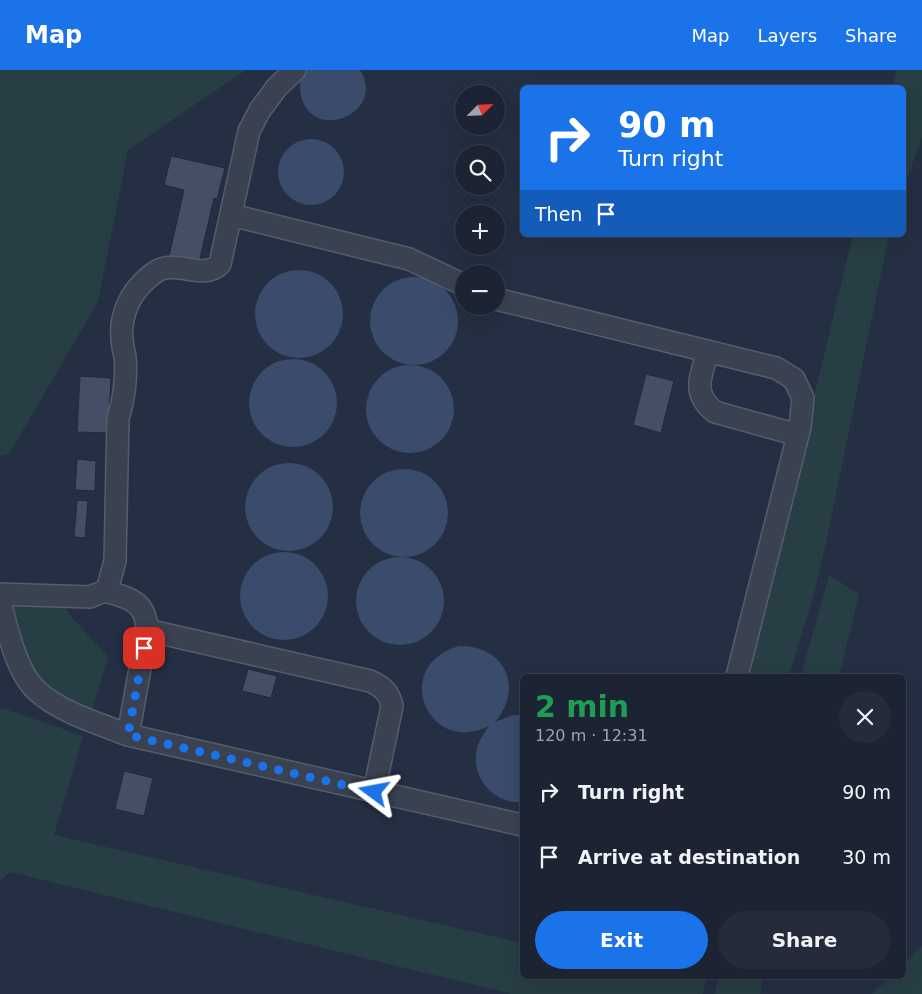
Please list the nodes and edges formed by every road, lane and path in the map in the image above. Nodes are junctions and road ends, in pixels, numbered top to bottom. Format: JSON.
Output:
{"nodes":[{"id":1,"x":295,"y":70,"type":"edge"},
{"id":2,"x":231,"y":215,"type":"junction"},
{"id":3,"x":455,"y":281,"type":"edge"},
{"id":4,"x":505,"y":301,"type":"edge"},
{"id":5,"x":708,"y":351,"type":"junction"},
{"id":6,"x":798,"y":435,"type":"junction"},
{"id":7,"x":105,"y":591,"type":"junction"},
{"id":8,"x":0,"y":594,"type":"edge"},
{"id":9,"x":0,"y":602,"type":"edge"},
{"id":10,"x":146,"y":630,"type":"junction"},
{"id":11,"x":738,"y":674,"type":"edge"},
{"id":12,"x":128,"y":735,"type":"junction"},
{"id":13,"x":374,"y":792,"type":"junction"},
{"id":14,"x":520,"y":825,"type":"edge"}],
"edges":[{"from":1,"to":2,"type":"lane"},
{"from":2,"to":3,"type":"lane"},
{"from":2,"to":7,"type":"lane"},
{"from":4,"to":5,"type":"lane"},
{"from":5,"to":6,"type":"lane"},
{"from":5,"to":6,"type":"lane"},
{"from":6,"to":11,"type":"lane"},
{"from":7,"to":8,"type":"lane"},
{"from":7,"to":10,"type":"lane"},
{"from":9,"to":12,"type":"lane"},
{"from":10,"to":12,"type":"lane"},
{"from":10,"to":13,"type":"lane"},
{"from":12,"to":13,"type":"lane"},
{"from":13,"to":14,"type":"lane"}]}
